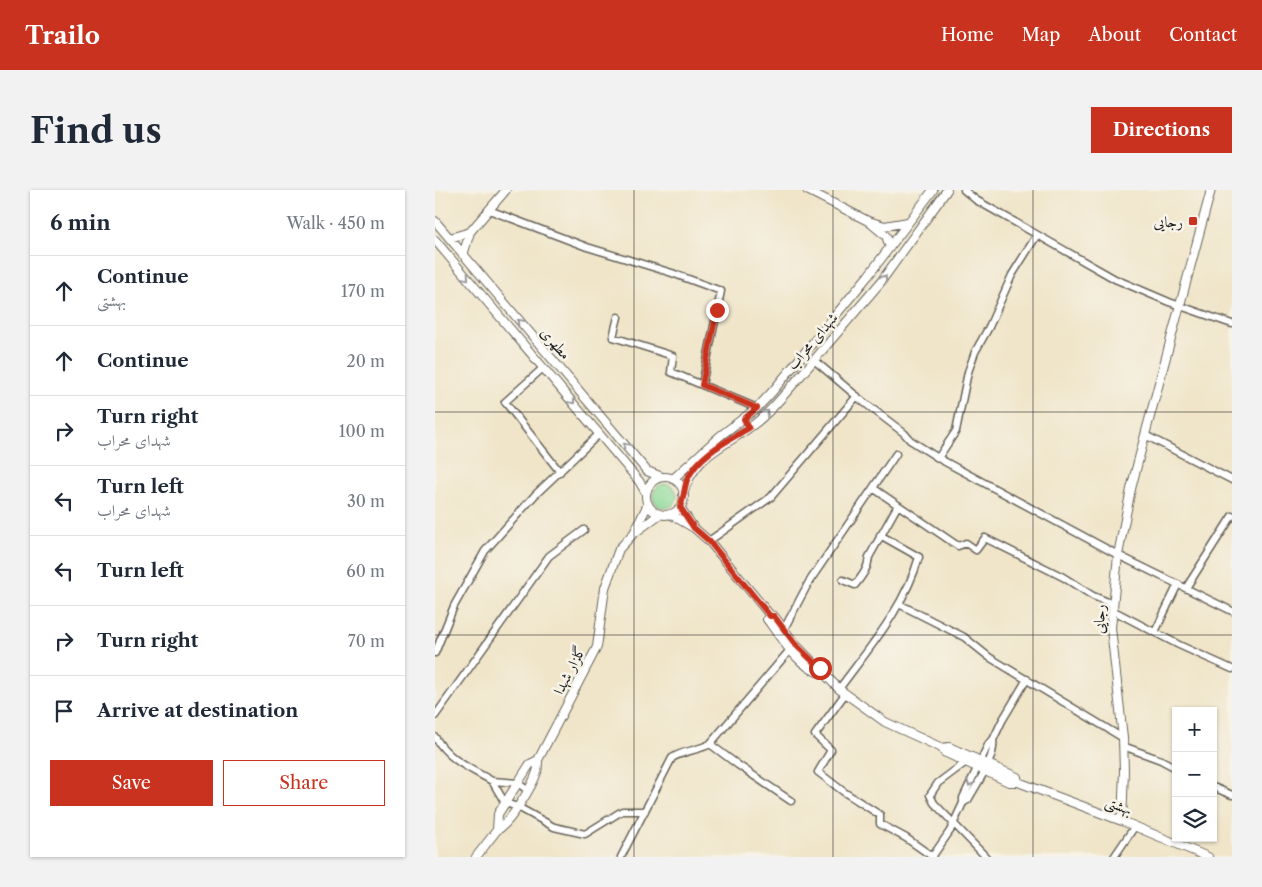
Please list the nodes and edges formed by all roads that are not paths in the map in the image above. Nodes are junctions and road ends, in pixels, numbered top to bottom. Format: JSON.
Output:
{"nodes":[{"id":1,"x":506,"y":190,"type":"edge"},
{"id":2,"x":807,"y":190,"type":"edge"},
{"id":3,"x":933,"y":190,"type":"edge"},
{"id":4,"x":947,"y":190,"type":"edge"},
{"id":5,"x":964,"y":190,"type":"edge"},
{"id":6,"x":1211,"y":190,"type":"edge"},
{"id":7,"x":489,"y":210,"type":"junction"},
{"id":8,"x":435,"y":221,"type":"edge"},
{"id":9,"x":869,"y":221,"type":"junction"},
{"id":10,"x":908,"y":222,"type":"junction"},
{"id":11,"x":470,"y":232,"type":"junction"},
{"id":12,"x":1037,"y":235,"type":"junction"},
{"id":13,"x":450,"y":238,"type":"junction"},
{"id":14,"x":435,"y":240,"type":"edge"},
{"id":15,"x":890,"y":246,"type":"junction"},
{"id":16,"x":463,"y":255,"type":"junction"},
{"id":17,"x":856,"y":288,"type":"junction"},
{"id":18,"x":867,"y":299,"type":"junction"},
{"id":19,"x":1179,"y":305,"type":"junction"},
{"id":20,"x":618,"y":318,"type":"dead end"},
{"id":21,"x":1232,"y":324,"type":"edge"},
{"id":22,"x":814,"y":360,"type":"junction"},
{"id":23,"x":543,"y":368,"type":"junction"},
{"id":24,"x":702,"y":385,"type":"junction"},
{"id":25,"x":857,"y":396,"type":"junction"},
{"id":26,"x":757,"y":408,"type":"junction"},
{"id":27,"x":744,"y":419,"type":"junction"},
{"id":28,"x":749,"y":428,"type":"junction"},
{"id":29,"x":599,"y":434,"type":"junction"},
{"id":30,"x":1145,"y":435,"type":"junction"},
{"id":31,"x":896,"y":454,"type":"dead end"},
{"id":32,"x":938,"y":458,"type":"junction"},
{"id":33,"x":639,"y":461,"type":"junction"},
{"id":34,"x":630,"y":470,"type":"junction"},
{"id":35,"x":560,"y":472,"type":"junction"},
{"id":36,"x":662,"y":477,"type":"junction"},
{"id":37,"x":673,"y":479,"type":"junction"},
{"id":38,"x":1232,"y":480,"type":"edge"},
{"id":39,"x":873,"y":488,"type":"junction"},
{"id":40,"x":646,"y":493,"type":"junction"},
{"id":41,"x":683,"y":494,"type":"junction"},
{"id":42,"x":648,"y":504,"type":"junction"},
{"id":43,"x":898,"y":505,"type":"junction"},
{"id":44,"x":680,"y":507,"type":"junction"},
{"id":45,"x":660,"y":514,"type":"junction"},
{"id":46,"x":669,"y":514,"type":"junction"},
{"id":47,"x":1232,"y":516,"type":"edge"},
{"id":48,"x":694,"y":528,"type":"junction"},
{"id":49,"x":584,"y":530,"type":"dead end"},
{"id":50,"x":633,"y":534,"type":"junction"},
{"id":51,"x":880,"y":535,"type":"junction"},
{"id":52,"x":709,"y":541,"type":"junction"},
{"id":53,"x":1118,"y":555,"type":"junction"},
{"id":54,"x":843,"y":580,"type":"dead end"},
{"id":55,"x":1178,"y":584,"type":"junction"},
{"id":56,"x":1186,"y":588,"type":"junction"},
{"id":57,"x":899,"y":604,"type":"junction"},
{"id":58,"x":1113,"y":608,"type":"junction"},
{"id":59,"x":1232,"y":611,"type":"edge"},
{"id":60,"x":770,"y":616,"type":"junction"},
{"id":61,"x":783,"y":629,"type":"junction"},
{"id":62,"x":1155,"y":632,"type":"junction"},
{"id":63,"x":795,"y":644,"type":"junction"},
{"id":64,"x":789,"y":651,"type":"junction"},
{"id":65,"x":435,"y":653,"type":"edge"},
{"id":66,"x":1232,"y":669,"type":"edge"},
{"id":67,"x":823,"y":674,"type":"junction"},
{"id":68,"x":1027,"y":679,"type":"junction"},
{"id":69,"x":842,"y":691,"type":"junction"},
{"id":70,"x":435,"y":716,"type":"edge"},
{"id":71,"x":435,"y":737,"type":"edge"},
{"id":72,"x":1123,"y":742,"type":"junction"},
{"id":73,"x":710,"y":744,"type":"junction"},
{"id":74,"x":941,"y":748,"type":"junction"},
{"id":75,"x":538,"y":760,"type":"junction"},
{"id":76,"x":966,"y":762,"type":"junction"},
{"id":77,"x":982,"y":766,"type":"junction"},
{"id":78,"x":1172,"y":766,"type":"edge"},
{"id":79,"x":492,"y":780,"type":"junction"},
{"id":80,"x":518,"y":783,"type":"junction"},
{"id":81,"x":1217,"y":789,"type":"edge"},
{"id":82,"x":527,"y":790,"type":"junction"},
{"id":83,"x":1232,"y":796,"type":"edge"},
{"id":84,"x":791,"y":801,"type":"dead end"},
{"id":85,"x":505,"y":803,"type":"junction"},
{"id":86,"x":518,"y":807,"type":"junction"},
{"id":87,"x":645,"y":811,"type":"junction"},
{"id":88,"x":1122,"y":821,"type":"junction"},
{"id":89,"x":954,"y":823,"type":"junction"},
{"id":90,"x":1135,"y":826,"type":"junction"},
{"id":91,"x":497,"y":830,"type":"junction"},
{"id":92,"x":477,"y":857,"type":"edge"},
{"id":93,"x":621,"y":857,"type":"edge"},
{"id":94,"x":933,"y":857,"type":"edge"},
{"id":95,"x":986,"y":857,"type":"edge"},
{"id":96,"x":1114,"y":857,"type":"edge"},
{"id":97,"x":1208,"y":857,"type":"edge"}],
"edges":[{"from":1,"to":7,"type":"street"},
{"from":2,"to":9,"type":"street"},
{"from":3,"to":10,"type":"street","name":"شهدای محراب"},
{"from":18,"to":4,"type":"street","name":"شهدای محراب","one_way":true},
{"from":5,"to":12,"type":"street"},
{"from":6,"to":19,"type":"street","name":"رجایی"},
{"from":7,"to":11,"type":"street"},
{"from":7,"to":24,"type":"street"},
{"from":8,"to":13,"type":"street","name":"مطهری"},
{"from":9,"to":10,"type":"street"},
{"from":9,"to":15,"type":"street"},
{"from":10,"to":15,"type":"street","name":"شهدای محراب"},
{"from":11,"to":13,"type":"street"},
{"from":11,"to":16,"type":"street"},
{"from":12,"to":19,"type":"street"},
{"from":12,"to":32,"type":"street"},
{"from":13,"to":16,"type":"street","name":"مطهری"},
{"from":14,"to":23,"type":"street","name":"مطهری","one_way":true},
{"from":15,"to":17,"type":"street","name":"شهدای محراب"},
{"from":33,"to":16,"type":"street","name":"مطهری","one_way":true},
{"from":17,"to":18,"type":"street"},
{"from":17,"to":26,"type":"street","name":"شهدای محراب"},
{"from":18,"to":22,"type":"street","name":"شهدای محراب"},
{"from":19,"to":21,"type":"street"},
{"from":19,"to":30,"type":"street","name":"رجایی"},
{"from":20,"to":24,"type":"street"},
{"from":22,"to":25,"type":"street"},
{"from":28,"to":22,"type":"street","name":"شهدای محراب","one_way":true},
{"from":23,"to":29,"type":"street","name":"مطهری","one_way":true},
{"from":23,"to":35,"type":"street"},
{"from":24,"to":26,"type":"street"},
{"from":25,"to":32,"type":"street"},
{"from":25,"to":52,"type":"street"},
{"from":26,"to":27,"type":"street","name":"شهدای محراب"},
{"from":27,"to":28,"type":"street"},
{"from":27,"to":37,"type":"street","name":"شهدای محراب"},
{"from":28,"to":41,"type":"street","name":"شهدای محراب"},
{"from":29,"to":34,"type":"street","name":"مطهری"},
{"from":29,"to":35,"type":"street"},
{"from":30,"to":38,"type":"street"},
{"from":30,"to":53,"type":"street","name":"رجایی"},
{"from":31,"to":39,"type":"street"},
{"from":32,"to":53,"type":"street"},
{"from":33,"to":34,"type":"street"},
{"from":33,"to":36,"type":"street","name":"مطهری"},
{"from":34,"to":40,"type":"street","name":"مطهری"},
{"from":35,"to":65,"type":"street"},
{"from":36,"to":37,"type":"street"},
{"from":36,"to":40,"type":"street"},
{"from":37,"to":41,"type":"street"},
{"from":39,"to":43,"type":"street"},
{"from":39,"to":61,"type":"street"},
{"from":40,"to":42,"type":"street"},
{"from":41,"to":44,"type":"street"},
{"from":42,"to":45,"type":"street"},
{"from":42,"to":50,"type":"street"},
{"from":43,"to":51,"type":"street"},
{"from":43,"to":58,"type":"street"},
{"from":44,"to":46,"type":"street"},
{"from":44,"to":48,"type":"street"},
{"from":45,"to":46,"type":"street"},
{"from":45,"to":50,"type":"street"},
{"from":46,"to":48,"type":"street"},
{"from":47,"to":56,"type":"street"},
{"from":48,"to":52,"type":"street"},
{"from":49,"to":70,"type":"street"},
{"from":50,"to":75,"type":"street","name":"گلزار شهدا"},
{"from":51,"to":54,"type":"street"},
{"from":51,"to":57,"type":"street"},
{"from":52,"to":60,"type":"street"},
{"from":53,"to":55,"type":"street"},
{"from":53,"to":58,"type":"street","name":"رجایی"},
{"from":55,"to":56,"type":"street"},
{"from":55,"to":62,"type":"street"},
{"from":56,"to":59,"type":"street"},
{"from":57,"to":68,"type":"street"},
{"from":57,"to":69,"type":"street"},
{"from":58,"to":62,"type":"street"},
{"from":58,"to":72,"type":"street","name":"رجایی"},
{"from":60,"to":61,"type":"street"},
{"from":60,"to":64,"type":"street"},
{"from":61,"to":63,"type":"street"},
{"from":62,"to":66,"type":"street"},
{"from":63,"to":64,"type":"street"},
{"from":63,"to":67,"type":"street"},
{"from":64,"to":67,"type":"street"},
{"from":64,"to":73,"type":"street"},
{"from":67,"to":69,"type":"street"},
{"from":68,"to":72,"type":"street"},
{"from":68,"to":77,"type":"street"},
{"from":69,"to":74,"type":"street"},
{"from":69,"to":94,"type":"street"},
{"from":71,"to":79,"type":"street"},
{"from":72,"to":78,"type":"street"},
{"from":72,"to":88,"type":"street","name":"رجایی"},
{"from":73,"to":84,"type":"street"},
{"from":73,"to":87,"type":"street"},
{"from":74,"to":76,"type":"street"},
{"from":74,"to":77,"type":"street"},
{"from":75,"to":80,"type":"street","name":"گلزار شهدا"},
{"from":75,"to":82,"type":"street","name":"گلزار شهدا"},
{"from":76,"to":77,"type":"street"},
{"from":76,"to":89,"type":"street"},
{"from":77,"to":88,"type":"street","name":"بهشتی"},
{"from":77,"to":89,"type":"street"},
{"from":79,"to":80,"type":"street"},
{"from":79,"to":85,"type":"street"},
{"from":80,"to":82,"type":"street"},
{"from":80,"to":85,"type":"street","name":"گلزار شهدا"},
{"from":81,"to":83,"type":"street"},
{"from":82,"to":86,"type":"street","name":"گلزار شهدا"},
{"from":85,"to":86,"type":"street"},
{"from":85,"to":91,"type":"street","name":"گلزار شهدا"},
{"from":86,"to":87,"type":"street"},
{"from":86,"to":91,"type":"street","name":"گلزار شهدا"},
{"from":87,"to":93,"type":"street"},
{"from":88,"to":90,"type":"street","name":"بهشتی"},
{"from":89,"to":94,"type":"street"},
{"from":89,"to":95,"type":"street"},
{"from":90,"to":96,"type":"street"},
{"from":90,"to":97,"type":"street","name":"بهشتی"},
{"from":91,"to":92,"type":"street","name":"گلزار شهدا"}]}
